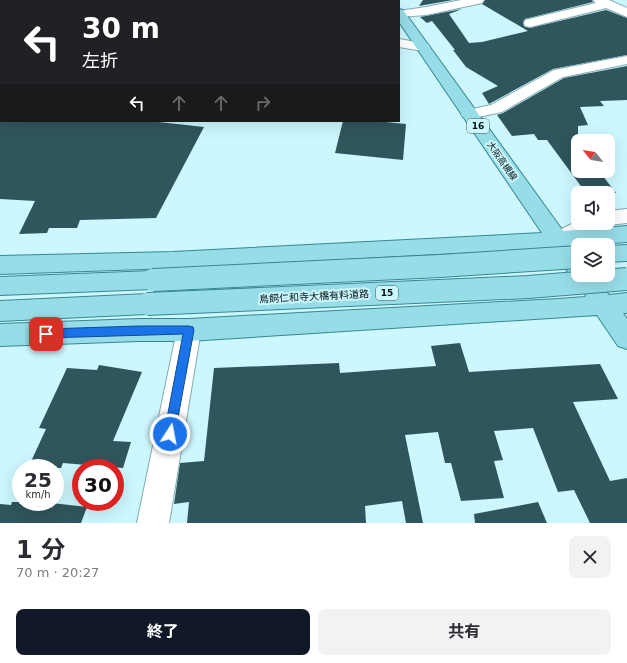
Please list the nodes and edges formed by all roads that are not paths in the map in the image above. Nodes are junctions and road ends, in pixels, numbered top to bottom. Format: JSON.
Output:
{"nodes":[{"id":1,"x":478,"y":0,"type":"edge"},
{"id":2,"x":603,"y":2,"type":"edge"},
{"id":3,"x":400,"y":13,"type":"edge"},
{"id":4,"x":627,"y":13,"type":"edge"},
{"id":5,"x":400,"y":14,"type":"edge"},
{"id":6,"x":530,"y":23,"type":"dead end"},
{"id":7,"x":400,"y":43,"type":"edge"},
{"id":8,"x":423,"y":47,"type":"junction"},
{"id":9,"x":627,"y":60,"type":"edge"},
{"id":10,"x":469,"y":114,"type":"junction"},
{"id":11,"x":627,"y":216,"type":"edge"},
{"id":12,"x":615,"y":217,"type":"edge"},
{"id":13,"x":578,"y":230,"type":"edge"},
{"id":14,"x":627,"y":234,"type":"edge"},
{"id":15,"x":558,"y":240,"type":"junction"},
{"id":16,"x":627,"y":253,"type":"edge"},
{"id":17,"x":615,"y":254,"type":"edge"},
{"id":18,"x":571,"y":257,"type":"edge"},
{"id":19,"x":571,"y":259,"type":"edge"},
{"id":20,"x":0,"y":265,"type":"edge"},
{"id":21,"x":627,"y":279,"type":"edge"},
{"id":22,"x":587,"y":282,"type":"edge"},
{"id":23,"x":0,"y":286,"type":"edge"},
{"id":24,"x":627,"y":303,"type":"edge"},
{"id":25,"x":604,"y":306,"type":"junction"},
{"id":26,"x":627,"y":310,"type":"edge"},
{"id":27,"x":0,"y":311,"type":"edge"},
{"id":28,"x":189,"y":330,"type":"junction"},
{"id":29,"x":0,"y":335,"type":"edge"},
{"id":30,"x":627,"y":338,"type":"edge"},
{"id":31,"x":153,"y":523,"type":"edge"}],
"edges":[{"from":1,"to":3,"type":"street"},
{"from":2,"to":4,"type":"street"},
{"from":2,"to":6,"type":"street"},
{"from":5,"to":8,"type":"main road","name":"大阪高槻線","number":"16"},
{"from":7,"to":8,"type":"street"},
{"from":8,"to":10,"type":"main road","name":"大阪高槻線","number":"16"},
{"from":9,"to":10,"type":"street"},
{"from":10,"to":15,"type":"main road","name":"大阪高槻線","number":"16"},
{"from":11,"to":12,"type":"street"},
{"from":13,"to":15,"type":"street"},
{"from":14,"to":15,"type":"main road"},
{"from":15,"to":19,"type":"main road","name":"大阪高槻線","number":"16"},
{"from":15,"to":20,"type":"main road"},
{"from":16,"to":17,"type":"main road"},
{"from":18,"to":23,"type":"main road","bridge":true},
{"from":21,"to":27,"type":"main road","name":"鳥飼仁和寺大橋有料道路","number":"15","bridge":true},
{"from":22,"to":25,"type":"main road"},
{"from":24,"to":25,"type":"main road"},
{"from":25,"to":26,"type":"street"},
{"from":25,"to":28,"type":"main road"},
{"from":25,"to":30,"type":"main road"},
{"from":28,"to":29,"type":"main road"},
{"from":28,"to":31,"type":"street"}]}
